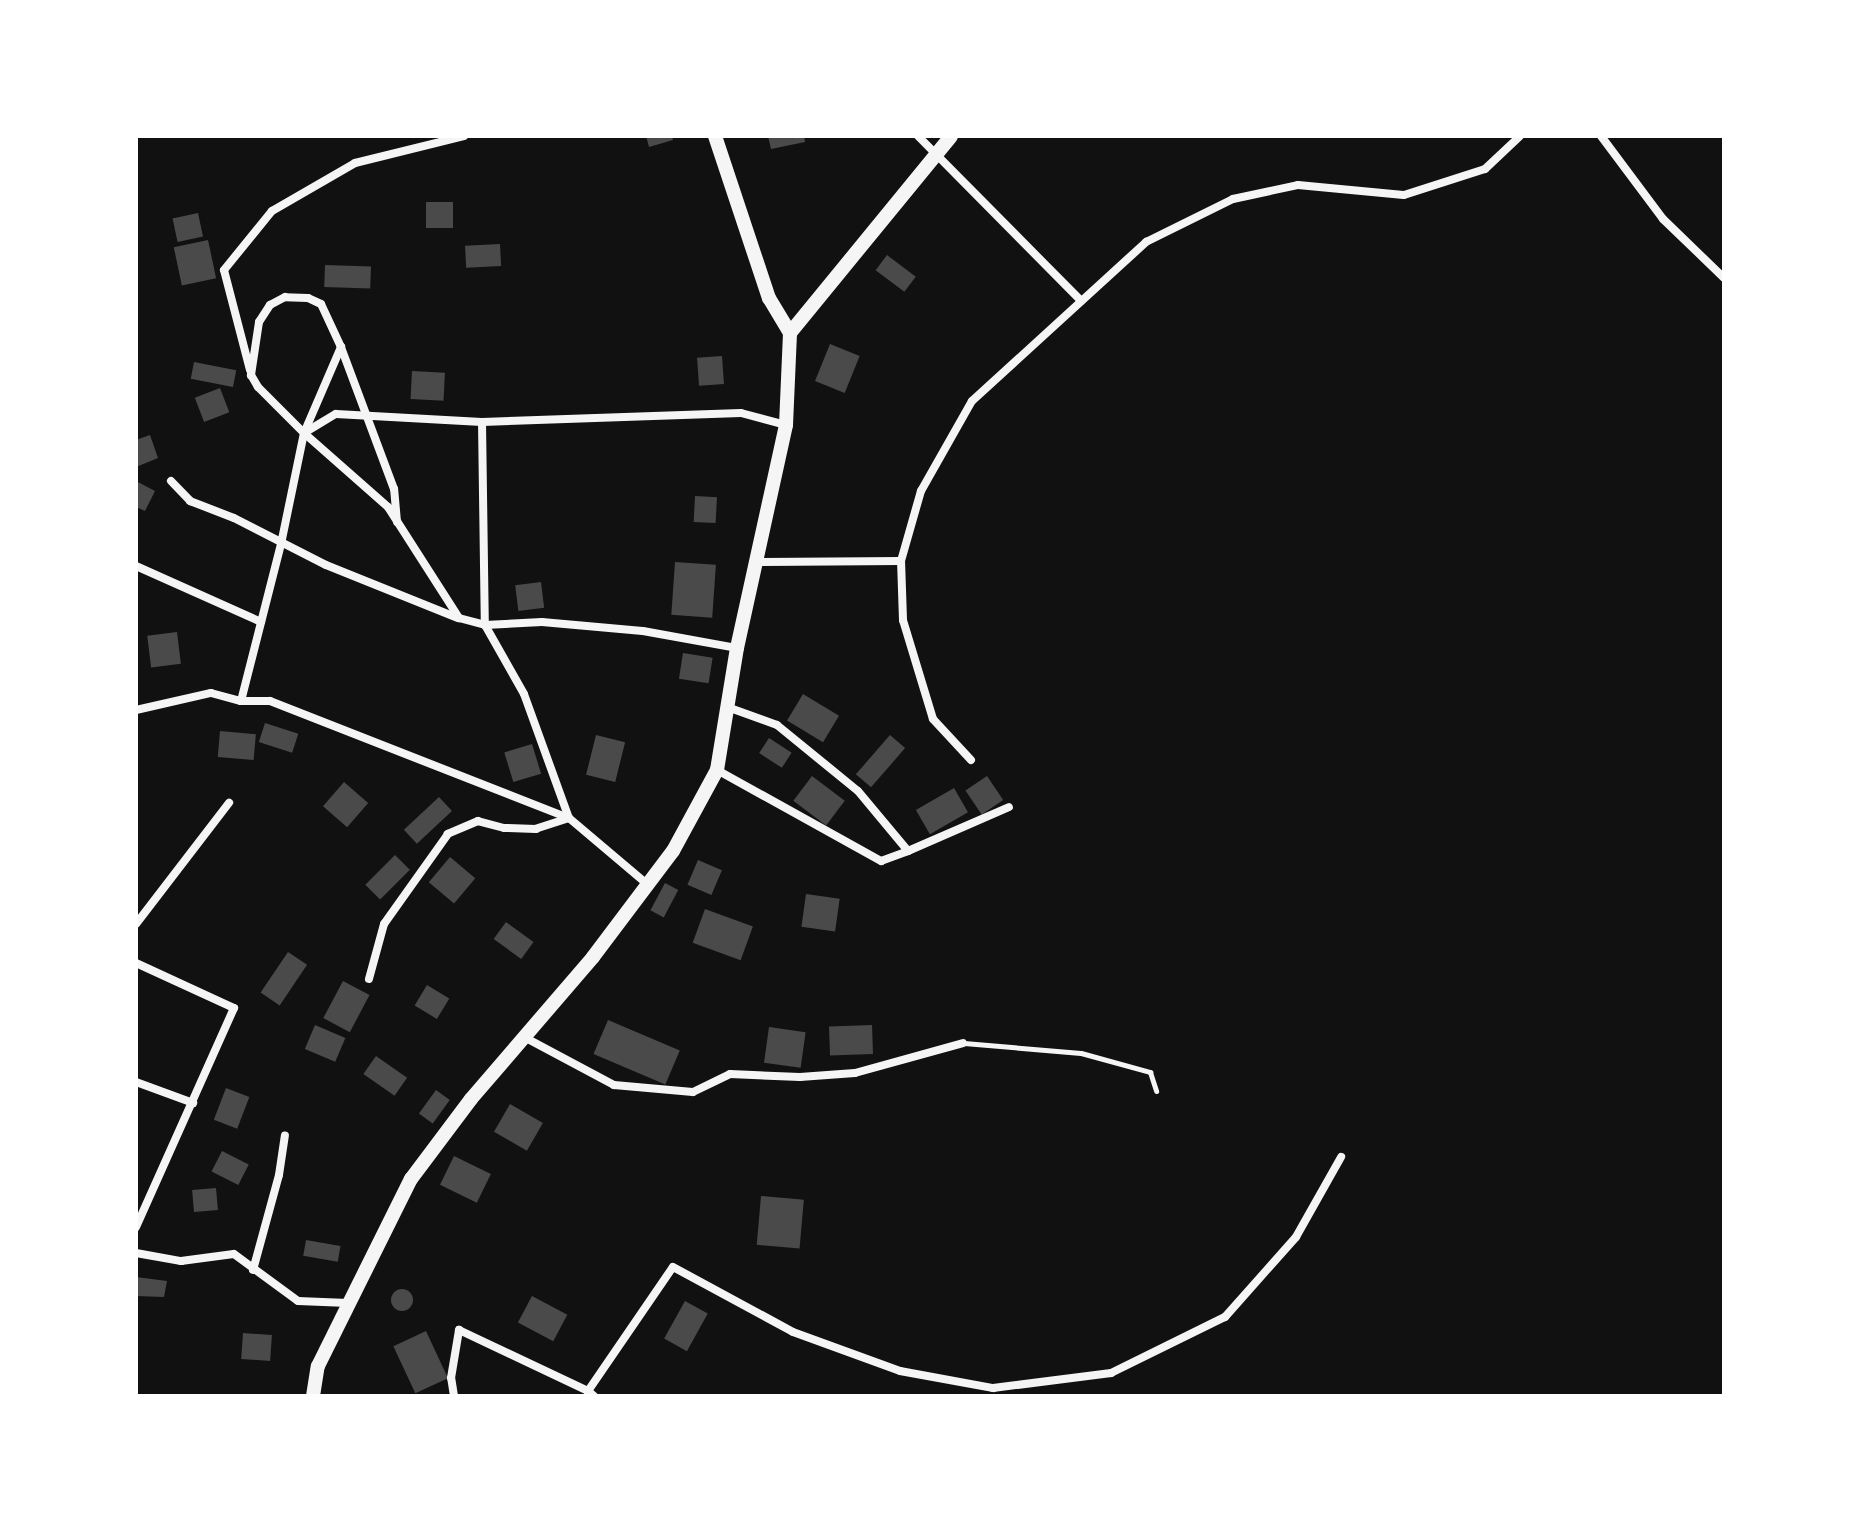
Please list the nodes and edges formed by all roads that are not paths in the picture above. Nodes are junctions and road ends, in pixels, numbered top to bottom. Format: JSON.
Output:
{"nodes":[{"id":1,"x":464,"y":136,"type":"edge"},
{"id":2,"x":715,"y":136,"type":"edge"},
{"id":3,"x":918,"y":136,"type":"edge"},
{"id":4,"x":951,"y":136,"type":"edge"},
{"id":5,"x":1520,"y":136,"type":"edge"},
{"id":6,"x":1601,"y":136,"type":"edge"},
{"id":7,"x":935,"y":155,"type":"junction"},
{"id":8,"x":1724,"y":278,"type":"edge"},
{"id":9,"x":1081,"y":301,"type":"junction"},
{"id":10,"x":790,"y":333,"type":"junction"},
{"id":11,"x":341,"y":347,"type":"junction"},
{"id":12,"x":251,"y":375,"type":"junction"},
{"id":13,"x":366,"y":413,"type":"junction"},
{"id":14,"x":482,"y":422,"type":"junction"},
{"id":15,"x":786,"y":425,"type":"junction"},
{"id":16,"x":304,"y":433,"type":"junction"},
{"id":17,"x":171,"y":481,"type":"dead end"},
{"id":18,"x":397,"y":522,"type":"junction"},
{"id":19,"x":281,"y":544,"type":"junction"},
{"id":20,"x":901,"y":561,"type":"junction"},
{"id":21,"x":755,"y":562,"type":"junction"},
{"id":22,"x":136,"y":566,"type":"edge"},
{"id":23,"x":459,"y":618,"type":"junction"},
{"id":24,"x":261,"y":622,"type":"junction"},
{"id":25,"x":485,"y":625,"type":"junction"},
{"id":26,"x":737,"y":648,"type":"junction"},
{"id":27,"x":241,"y":701,"type":"junction"},
{"id":28,"x":730,"y":708,"type":"junction"},
{"id":29,"x":136,"y":710,"type":"edge"},
{"id":30,"x":971,"y":760,"type":"dead end"},
{"id":31,"x":717,"y":770,"type":"junction"},
{"id":32,"x":229,"y":803,"type":"dead end"},
{"id":33,"x":1009,"y":807,"type":"dead end"},
{"id":34,"x":569,"y":818,"type":"junction"},
{"id":35,"x":908,"y":851,"type":"junction"},
{"id":36,"x":646,"y":883,"type":"junction"},
{"id":37,"x":136,"y":924,"type":"edge"},
{"id":38,"x":136,"y":963,"type":"edge"},
{"id":39,"x":369,"y":979,"type":"dead end"},
{"id":40,"x":524,"y":1037,"type":"junction"},
{"id":41,"x":963,"y":1043,"type":"joint"},
{"id":42,"x":136,"y":1082,"type":"edge"},
{"id":43,"x":1156,"y":1091,"type":"dead end"},
{"id":44,"x":193,"y":1103,"type":"junction"},
{"id":45,"x":285,"y":1135,"type":"dead end"},
{"id":46,"x":1341,"y":1157,"type":"dead end"},
{"id":47,"x":136,"y":1227,"type":"edge"},
{"id":48,"x":136,"y":1253,"type":"edge"},
{"id":49,"x":253,"y":1270,"type":"junction"},
{"id":50,"x":348,"y":1303,"type":"junction"},
{"id":51,"x":590,"y":1394,"type":"edge"},
{"id":52,"x":313,"y":1396,"type":"edge"},
{"id":53,"x":454,"y":1396,"type":"edge"}],
"edges":[{"from":1,"to":12,"type":"street"},
{"from":2,"to":10,"type":"street"},
{"from":3,"to":7,"type":"street"},
{"from":4,"to":7,"type":"street"},
{"from":5,"to":9,"type":"street"},
{"from":6,"to":8,"type":"street"},
{"from":7,"to":9,"type":"street"},
{"from":7,"to":10,"type":"street"},
{"from":9,"to":20,"type":"street"},
{"from":10,"to":15,"type":"street"},
{"from":11,"to":12,"type":"street"},
{"from":11,"to":13,"type":"street"},
{"from":11,"to":16,"type":"street"},
{"from":12,"to":16,"type":"street"},
{"from":13,"to":14,"type":"street"},
{"from":13,"to":16,"type":"street"},
{"from":13,"to":18,"type":"street"},
{"from":14,"to":15,"type":"street"},
{"from":14,"to":25,"type":"street"},
{"from":15,"to":21,"type":"street"},
{"from":16,"to":18,"type":"street"},
{"from":16,"to":19,"type":"street"},
{"from":17,"to":19,"type":"street"},
{"from":18,"to":23,"type":"street"},
{"from":19,"to":23,"type":"street"},
{"from":19,"to":24,"type":"street"},
{"from":20,"to":21,"type":"street"},
{"from":20,"to":30,"type":"street"},
{"from":21,"to":26,"type":"street"},
{"from":22,"to":24,"type":"street"},
{"from":23,"to":25,"type":"street"},
{"from":24,"to":27,"type":"street"},
{"from":25,"to":26,"type":"street"},
{"from":25,"to":34,"type":"street"},
{"from":26,"to":28,"type":"street"},
{"from":27,"to":29,"type":"street"},
{"from":27,"to":34,"type":"street"},
{"from":28,"to":31,"type":"street"},
{"from":28,"to":35,"type":"street"},
{"from":31,"to":35,"type":"street"},
{"from":31,"to":36,"type":"street"},
{"from":32,"to":37,"type":"street"},
{"from":33,"to":35,"type":"street"},
{"from":34,"to":36,"type":"street"},
{"from":34,"to":39,"type":"street"},
{"from":36,"to":40,"type":"street"},
{"from":38,"to":44,"type":"street"},
{"from":40,"to":41,"type":"street"},
{"from":40,"to":50,"type":"street"},
{"from":41,"to":43,"type":"lane"},
{"from":42,"to":44,"type":"street"},
{"from":44,"to":47,"type":"street"},
{"from":45,"to":49,"type":"street"},
{"from":46,"to":51,"type":"street"},
{"from":48,"to":49,"type":"street"},
{"from":49,"to":50,"type":"street"},
{"from":50,"to":52,"type":"street"},
{"from":51,"to":53,"type":"street"}]}
